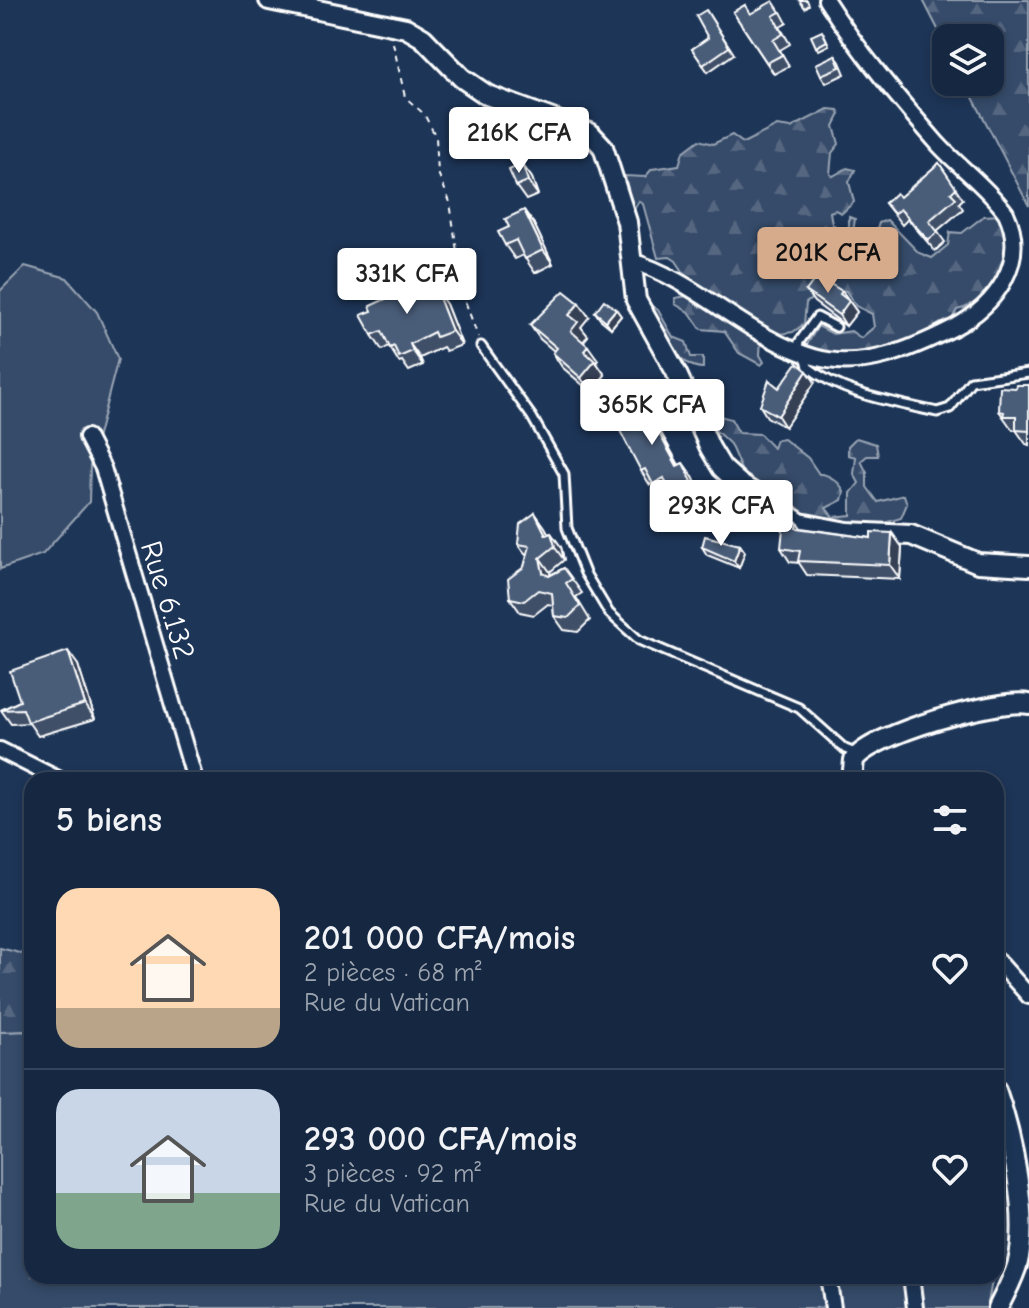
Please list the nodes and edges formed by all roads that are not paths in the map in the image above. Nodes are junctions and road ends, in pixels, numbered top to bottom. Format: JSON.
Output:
{"nodes":[{"id":1,"x":269,"y":0,"type":"edge"},
{"id":2,"x":826,"y":0,"type":"edge"},
{"id":3,"x":631,"y":261,"type":"junction"},
{"id":4,"x":836,"y":327,"type":"dead end"},
{"id":5,"x":481,"y":346,"type":"road end"},
{"id":6,"x":801,"y":353,"type":"junction"},
{"id":7,"x":1029,"y":373,"type":"edge"},
{"id":8,"x":87,"y":437,"type":"dead end"},
{"id":9,"x":1029,"y":566,"type":"edge"},
{"id":10,"x":1029,"y":704,"type":"edge"},
{"id":11,"x":0,"y":750,"type":"edge"},
{"id":12,"x":858,"y":754,"type":"junction"},
{"id":13,"x":44,"y":772,"type":"edge"},
{"id":14,"x":193,"y":772,"type":"edge"},
{"id":15,"x":854,"y":772,"type":"edge"},
{"id":16,"x":1004,"y":968,"type":"edge"},
{"id":17,"x":1029,"y":996,"type":"edge"},
{"id":18,"x":1004,"y":1117,"type":"edge"},
{"id":19,"x":829,"y":1284,"type":"edge"},
{"id":20,"x":912,"y":1284,"type":"edge"},
{"id":21,"x":833,"y":1308,"type":"edge"},
{"id":22,"x":915,"y":1308,"type":"edge"},
{"id":23,"x":998,"y":1308,"type":"edge"}],
"edges":[{"from":1,"to":3,"type":"street"},
{"from":2,"to":6,"type":"street"},
{"from":3,"to":6,"type":"street"},
{"from":3,"to":9,"type":"street"},
{"from":4,"to":6,"type":"lane"},
{"from":5,"to":12,"type":"lane"},
{"from":6,"to":7,"type":"lane"},
{"from":8,"to":14,"type":"street","name":"Rue 6.132"},
{"from":10,"to":12,"type":"street"},
{"from":11,"to":13,"type":"street"},
{"from":12,"to":15,"type":"street"},
{"from":16,"to":17,"type":"street"},
{"from":18,"to":23,"type":"street"},
{"from":19,"to":21,"type":"street"},
{"from":20,"to":22,"type":"street"}]}
